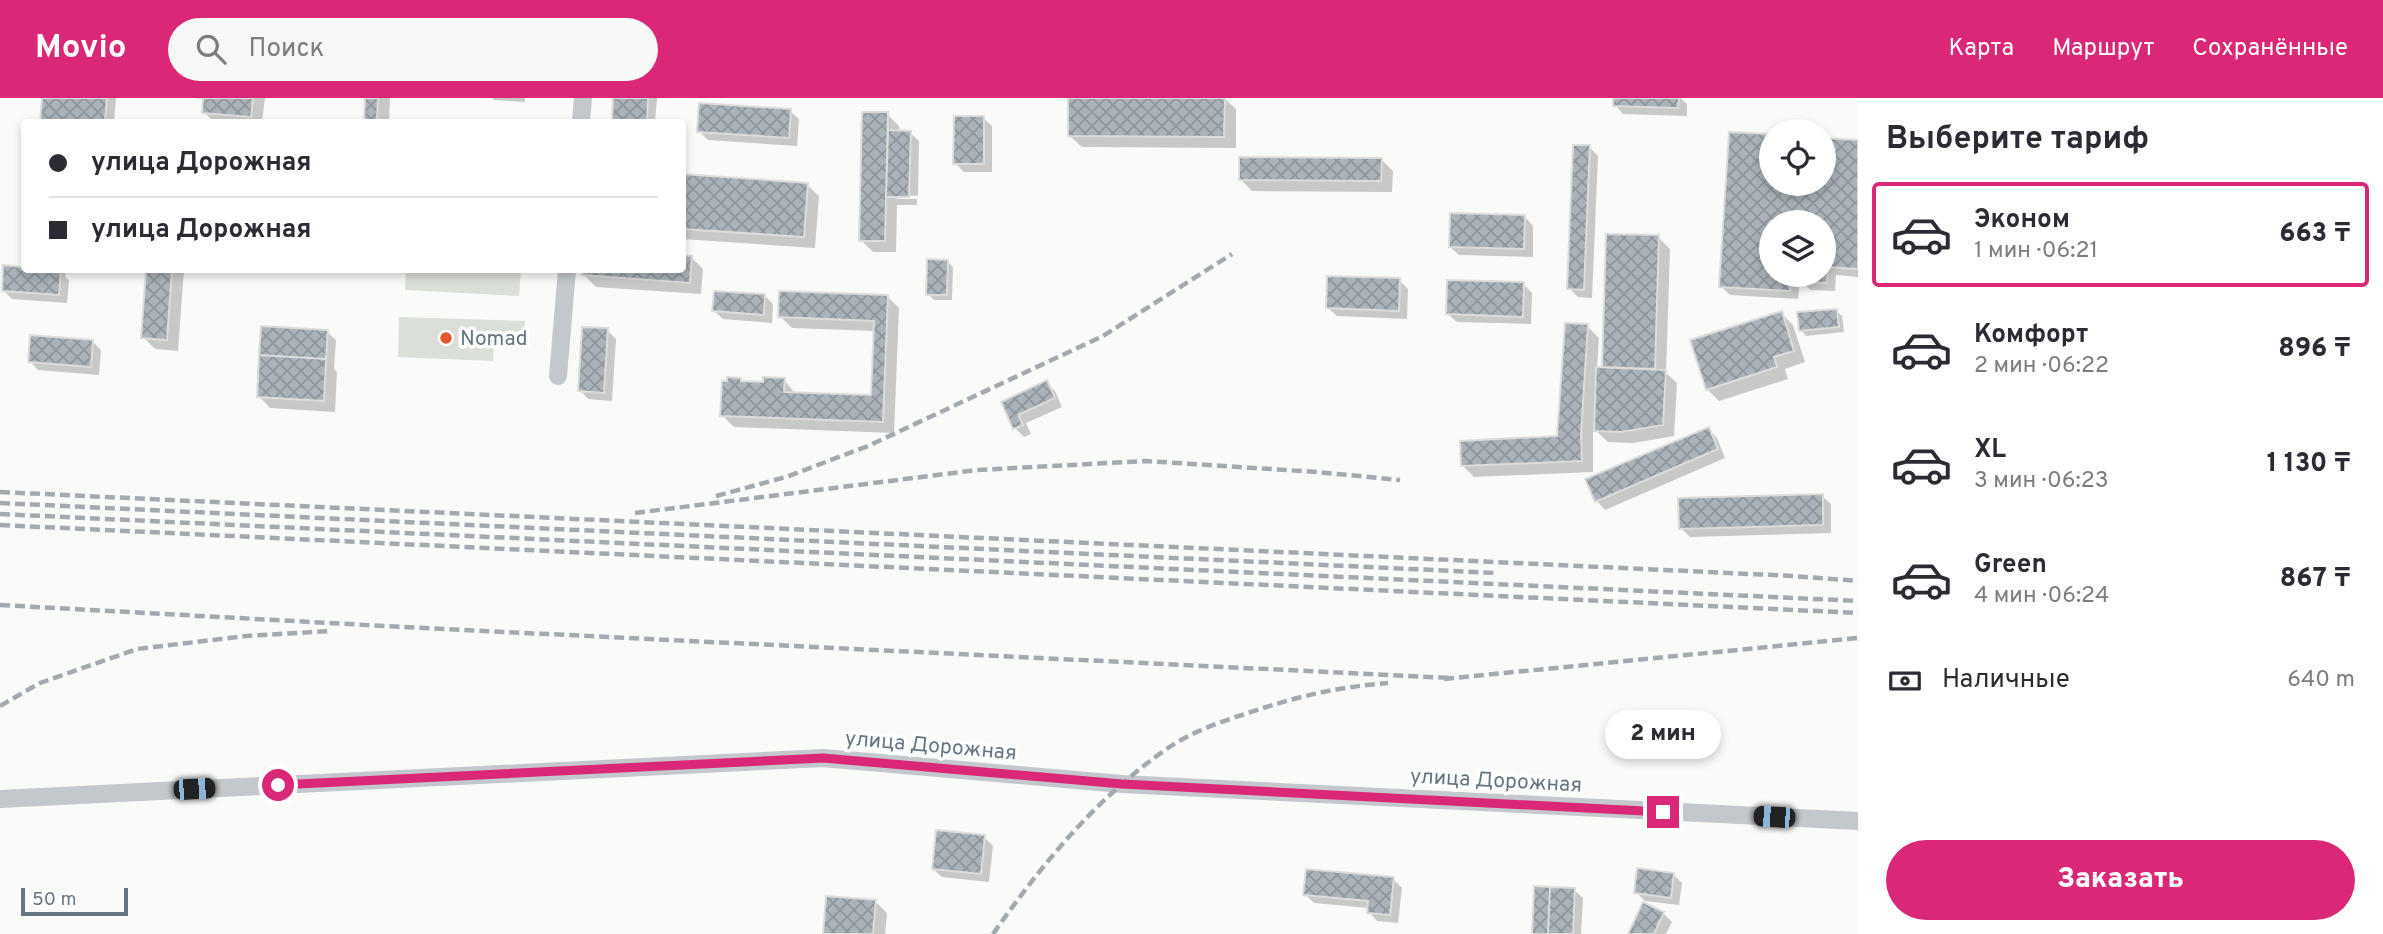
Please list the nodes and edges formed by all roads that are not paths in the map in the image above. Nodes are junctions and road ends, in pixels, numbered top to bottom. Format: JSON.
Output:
{"nodes":[{"id":1,"x":583,"y":98,"type":"edge"},
{"id":2,"x":581,"y":119,"type":"edge"},
{"id":3,"x":568,"y":273,"type":"edge"},
{"id":4,"x":558,"y":376,"type":"dead end"},
{"id":5,"x":0,"y":799,"type":"edge"},
{"id":6,"x":1858,"y":821,"type":"edge"}],
"edges":[{"from":1,"to":2,"type":"street"},
{"from":3,"to":4,"type":"street"},
{"from":5,"to":6,"type":"street","name":"улица Дорожная"}]}
